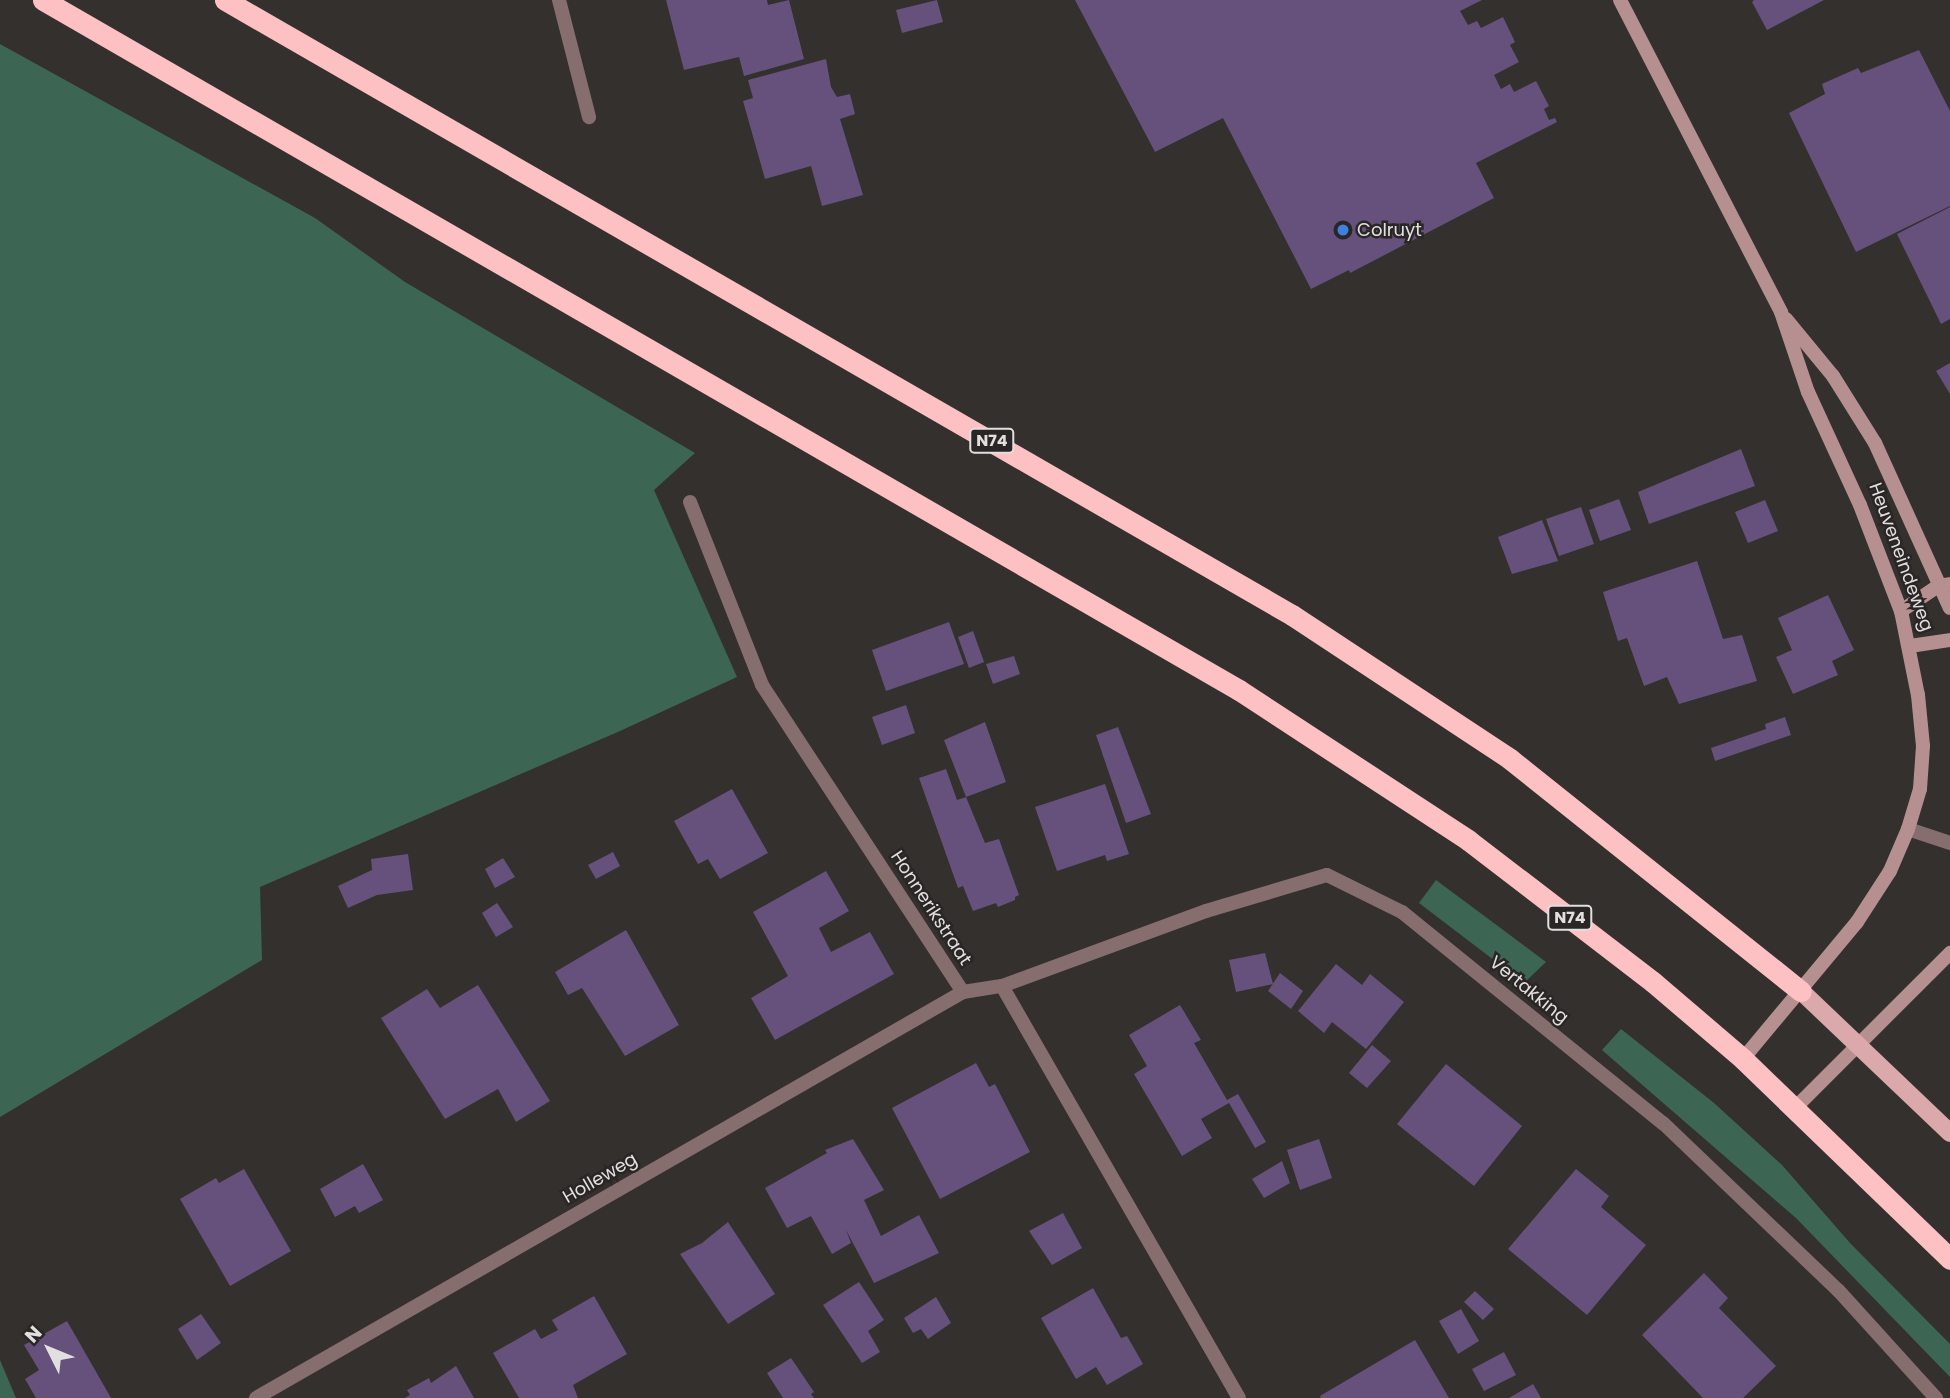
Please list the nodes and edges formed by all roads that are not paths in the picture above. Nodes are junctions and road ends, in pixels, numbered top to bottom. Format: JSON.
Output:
{"nodes":[{"id":1,"x":43,"y":0,"type":"edge"},
{"id":2,"x":225,"y":0,"type":"edge"},
{"id":3,"x":559,"y":0,"type":"edge"},
{"id":4,"x":1620,"y":0,"type":"edge"},
{"id":5,"x":589,"y":117,"type":"dead end"},
{"id":6,"x":1780,"y":312,"type":"junction"},
{"id":7,"x":690,"y":502,"type":"dead end"},
{"id":8,"x":1944,"y":585,"type":"edge"},
{"id":9,"x":1950,"y":608,"type":"edge"},
{"id":10,"x":1900,"y":611,"type":"junction"},
{"id":11,"x":1950,"y":640,"type":"edge"},
{"id":12,"x":1910,"y":646,"type":"junction"},
{"id":13,"x":1909,"y":829,"type":"junction"},
{"id":14,"x":1950,"y":843,"type":"edge"},
{"id":15,"x":1950,"y":953,"type":"edge"},
{"id":16,"x":1002,"y":986,"type":"junction"},
{"id":17,"x":1801,"y":991,"type":"junction"},
{"id":18,"x":963,"y":992,"type":"junction"},
{"id":19,"x":1857,"y":1043,"type":"junction"},
{"id":20,"x":1743,"y":1059,"type":"junction"},
{"id":21,"x":1796,"y":1107,"type":"junction"},
{"id":22,"x":1950,"y":1133,"type":"edge"},
{"id":23,"x":1950,"y":1259,"type":"edge"},
{"id":24,"x":256,"y":1398,"type":"edge"},
{"id":25,"x":1239,"y":1398,"type":"edge"},
{"id":26,"x":1936,"y":1398,"type":"edge"}],
"edges":[{"from":1,"to":20,"type":"highway","number":"N74"},
{"from":2,"to":17,"type":"highway","number":"N74"},
{"from":3,"to":5,"type":"street"},
{"from":4,"to":6,"type":"street","name":"Heuveneindeweg"},
{"from":6,"to":8,"type":"street","name":"Heuveneindeweg"},
{"from":6,"to":10,"type":"street","name":"Heuveneindeweg"},
{"from":7,"to":18,"type":"street","name":"Honnerikstraat"},
{"from":8,"to":9,"type":"street","name":"Heuveneindeweg"},
{"from":8,"to":10,"type":"street"},
{"from":10,"to":12,"type":"street","name":"Heuveneindeweg"},
{"from":11,"to":12,"type":"street"},
{"from":12,"to":13,"type":"street","name":"Heuveneindeweg"},
{"from":13,"to":14,"type":"street"},
{"from":13,"to":17,"type":"street","name":"Heuveneindeweg"},
{"from":15,"to":19,"type":"street"},
{"from":16,"to":18,"type":"street","name":"Honnerikstraat"},
{"from":16,"to":25,"type":"street"},
{"from":16,"to":26,"type":"street","name":"Vertakking"},
{"from":17,"to":19,"type":"main road","number":"N74"},
{"from":17,"to":20,"type":"street","name":"Heuveneindeweg"},
{"from":18,"to":24,"type":"street","name":"Holleweg"},
{"from":19,"to":21,"type":"street"},
{"from":19,"to":22,"type":"main road","number":"N74"},
{"from":20,"to":21,"type":"highway","number":"N74"},
{"from":21,"to":23,"type":"highway","number":"N74"}]}
